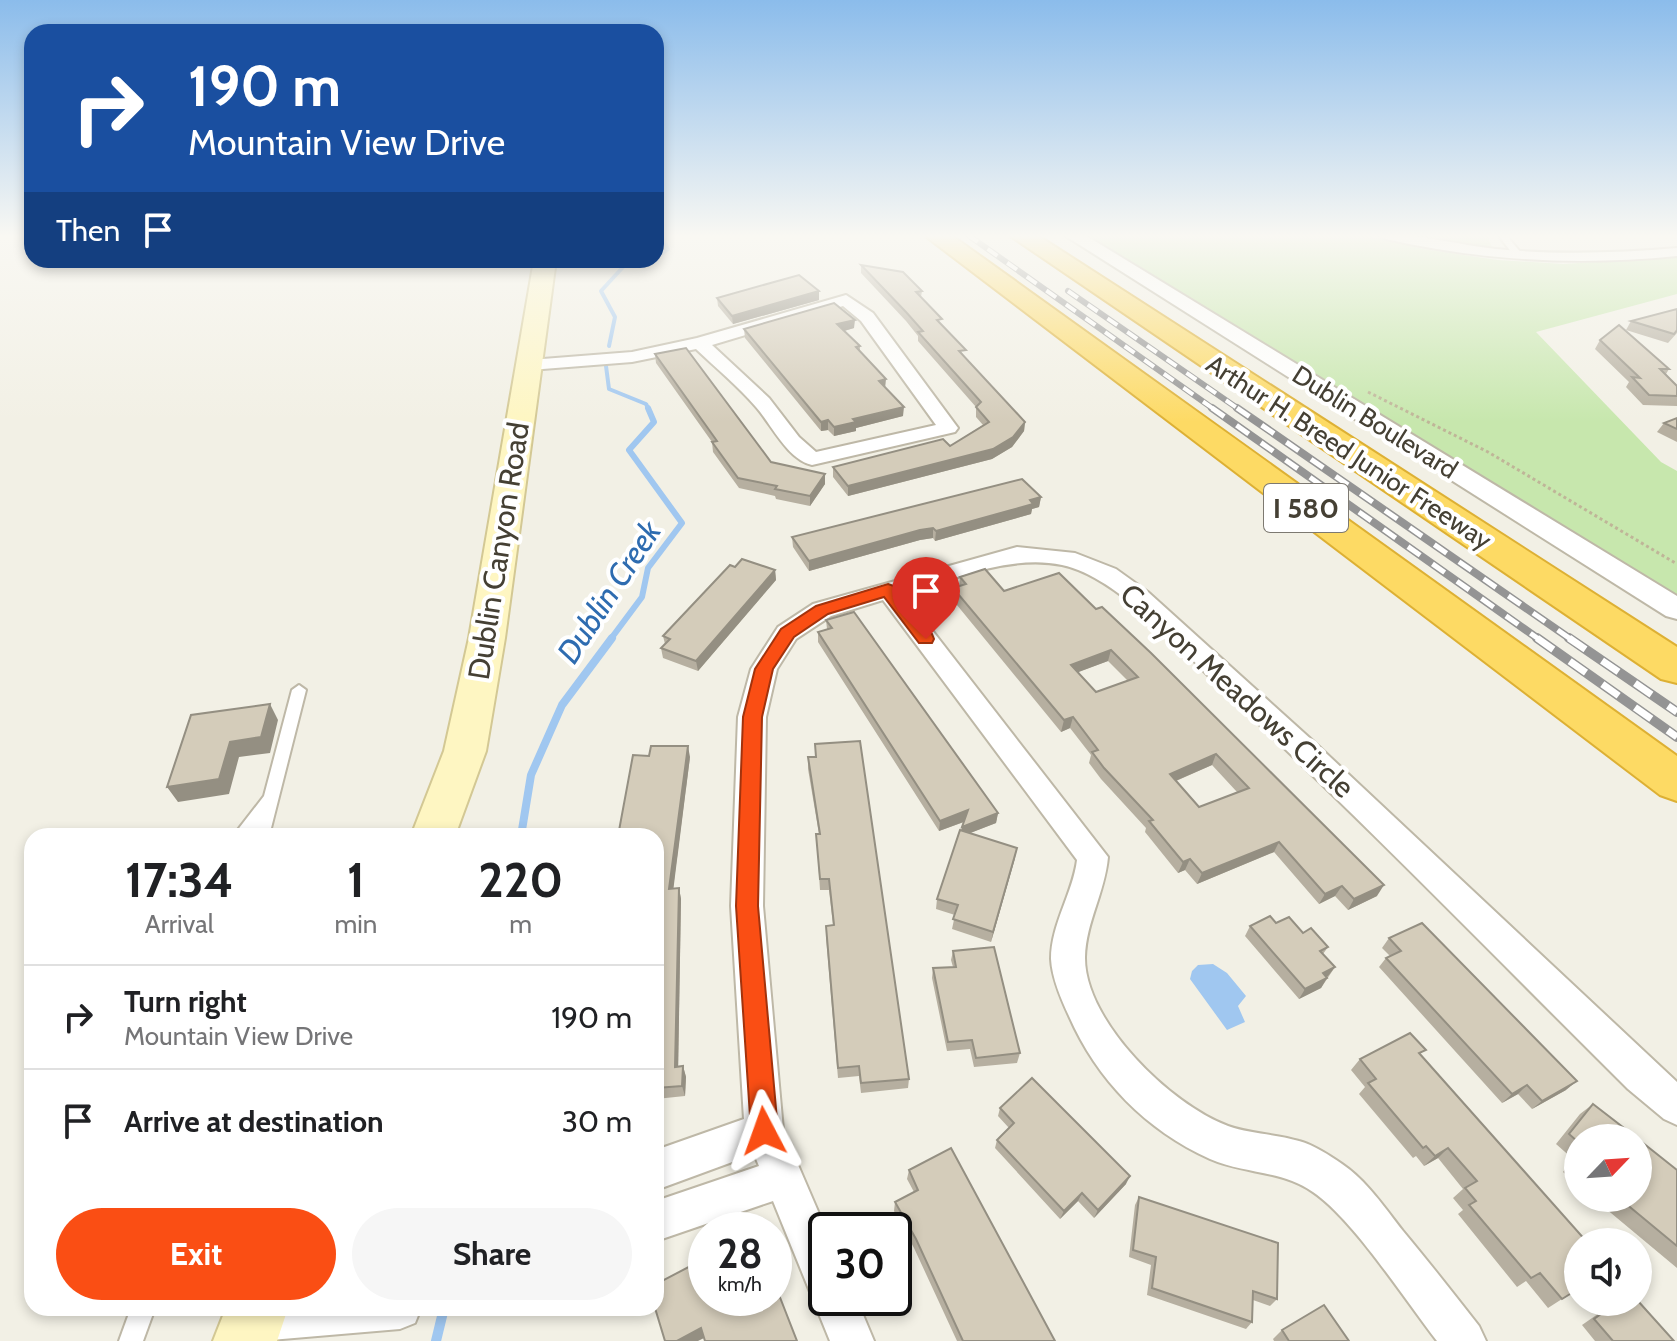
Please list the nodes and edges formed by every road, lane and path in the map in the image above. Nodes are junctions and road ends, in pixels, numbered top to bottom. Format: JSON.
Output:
{"nodes":[{"id":1,"x":540,"y":298,"type":"edge"},
{"id":2,"x":1021,"y":298,"type":"edge"},
{"id":3,"x":1116,"y":298,"type":"edge"},
{"id":4,"x":1174,"y":298,"type":"edge"},
{"id":5,"x":700,"y":343,"type":"junction"},
{"id":6,"x":530,"y":365,"type":"junction"},
{"id":7,"x":1363,"y":390,"type":"dead end"},
{"id":8,"x":1677,"y":564,"type":"edge"},
{"id":9,"x":888,"y":590,"type":"junction"},
{"id":10,"x":1677,"y":609,"type":"edge"},
{"id":11,"x":1677,"y":668,"type":"edge"},
{"id":12,"x":299,"y":690,"type":"dead end"},
{"id":13,"x":1677,"y":782,"type":"edge"},
{"id":14,"x":272,"y":793,"type":"junction"},
{"id":15,"x":247,"y":828,"type":"edge"},
{"id":16,"x":263,"y":828,"type":"edge"},
{"id":17,"x":436,"y":828,"type":"edge"},
{"id":18,"x":1677,"y":1106,"type":"edge"},
{"id":19,"x":764,"y":1131,"type":"junction"},
{"id":20,"x":664,"y":1167,"type":"edge"},
{"id":21,"x":782,"y":1178,"type":"junction"},
{"id":22,"x":664,"y":1218,"type":"edge"},
{"id":23,"x":808,"y":1238,"type":"edge"},
{"id":24,"x":140,"y":1316,"type":"edge"},
{"id":25,"x":320,"y":1316,"type":"edge"},
{"id":26,"x":842,"y":1316,"type":"edge"},
{"id":27,"x":251,"y":1323,"type":"edge"},
{"id":28,"x":131,"y":1341,"type":"edge"},
{"id":29,"x":852,"y":1341,"type":"edge"},
{"id":30,"x":1464,"y":1341,"type":"edge"}],
"edges":[{"from":1,"to":6,"type":"main road","name":"Dublin Canyon Road"},
{"from":2,"to":13,"type":"highway","name":"Arthur H. Breed Junior Freeway","number":"I 580"},
{"from":3,"to":11,"type":"highway","name":"Arthur H. Breed Junior Freeway","number":"I 580"},
{"from":4,"to":10,"type":"street","name":"Dublin Boulevard"},
{"from":5,"to":5,"type":"street"},
{"from":5,"to":6,"type":"street"},
{"from":6,"to":17,"type":"main road","name":"Dublin Canyon Road"},
{"from":7,"to":8,"type":"path"},
{"from":9,"to":18,"type":"street","name":"Canyon Meadows Circle"},
{"from":9,"to":19,"type":"street","name":"Canyon Meadows Circle"},
{"from":9,"to":30,"type":"street"},
{"from":12,"to":14,"type":"lane"},
{"from":14,"to":15,"type":"lane"},
{"from":14,"to":16,"type":"lane"},
{"from":19,"to":20,"type":"street"},
{"from":19,"to":21,"type":"street","name":"Canyon Meadows Circle"},
{"from":21,"to":22,"type":"street"},
{"from":21,"to":23,"type":"street","name":"Canyon Meadows Circle"},
{"from":24,"to":28,"type":"lane"},
{"from":25,"to":27,"type":"street"},
{"from":26,"to":29,"type":"street"}]}
